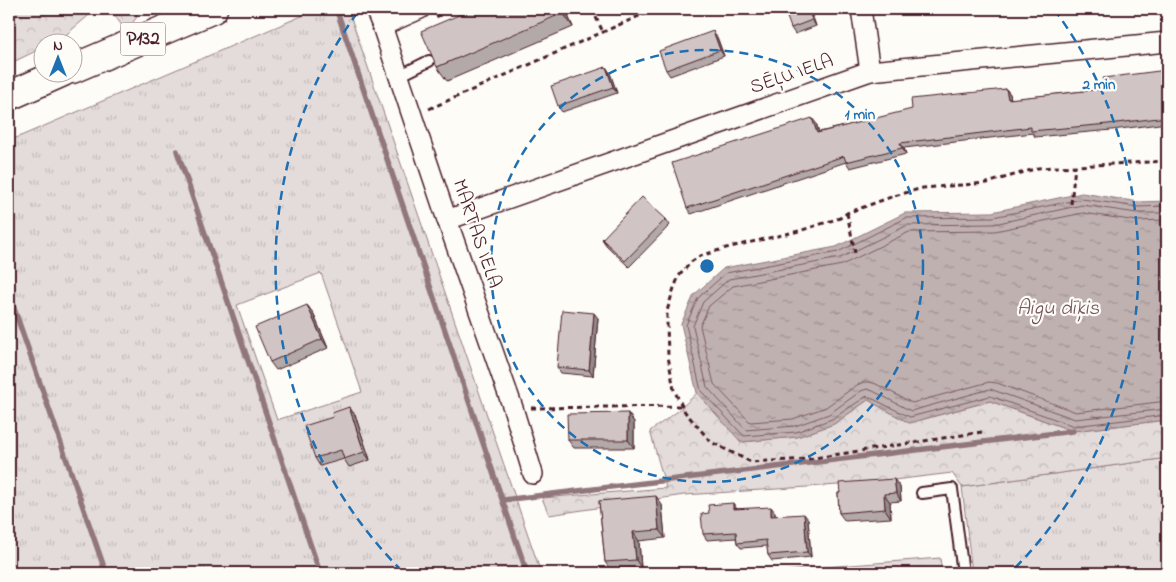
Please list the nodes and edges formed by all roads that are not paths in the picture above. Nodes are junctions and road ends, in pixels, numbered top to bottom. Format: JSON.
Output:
{"nodes":[{"id":1,"x":213,"y":9,"type":"edge"},
{"id":2,"x":420,"y":9,"type":"edge"},
{"id":3,"x":861,"y":9,"type":"edge"},
{"id":4,"x":379,"y":17,"type":"edge"},
{"id":5,"x":1167,"y":42,"type":"edge"},
{"id":6,"x":429,"y":61,"type":"edge"},
{"id":7,"x":82,"y":65,"type":"edge"},
{"id":8,"x":870,"y":71,"type":"junction"},
{"id":9,"x":399,"y":76,"type":"junction"},
{"id":10,"x":40,"y":82,"type":"edge"},
{"id":11,"x":9,"y":96,"type":"edge"},
{"id":12,"x":447,"y":220,"type":"junction"},
{"id":13,"x":533,"y":474,"type":"dead end"},
{"id":14,"x":922,"y":493,"type":"dead end"},
{"id":15,"x":963,"y":573,"type":"edge"}],
"edges":[{"from":1,"to":7,"type":"main road","number":"P132"},
{"from":2,"to":4,"type":"street"},
{"from":3,"to":8,"type":"street"},
{"from":4,"to":9,"type":"street","name":"MARTAS IELA"},
{"from":5,"to":8,"type":"street","name":"SĒĻU IELA"},
{"from":6,"to":9,"type":"lane"},
{"from":8,"to":12,"type":"street","name":"SĒĻU IELA"},
{"from":9,"to":12,"type":"street","name":"MARTAS IELA"},
{"from":10,"to":11,"type":"main road"},
{"from":12,"to":13,"type":"street","name":"MARTAS IELA"},
{"from":14,"to":15,"type":"lane"}]}
